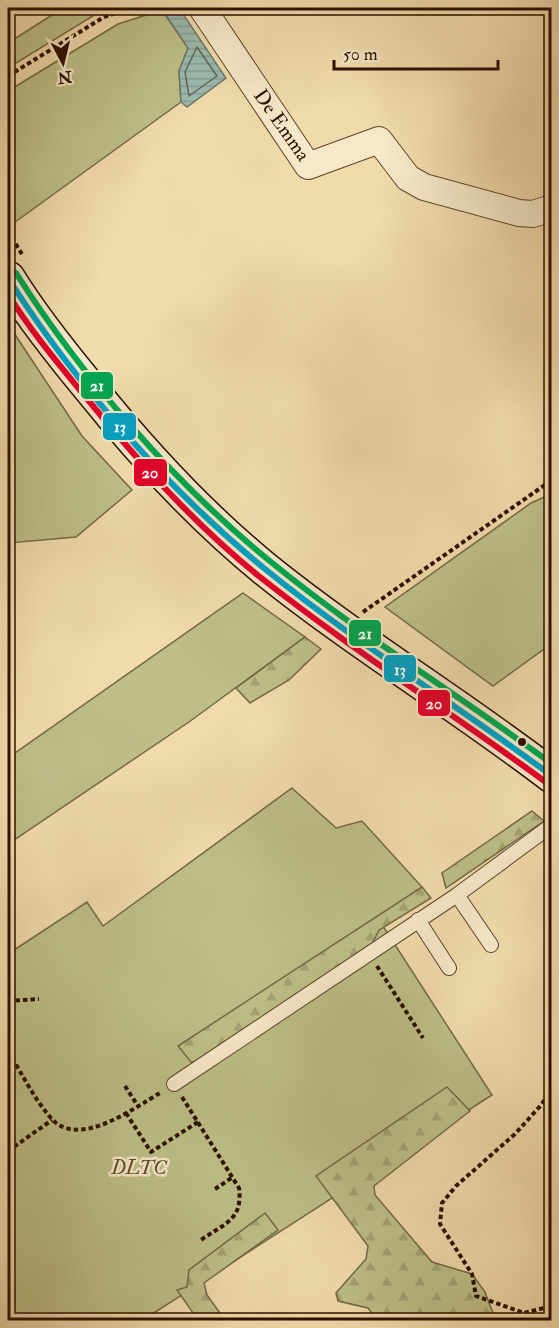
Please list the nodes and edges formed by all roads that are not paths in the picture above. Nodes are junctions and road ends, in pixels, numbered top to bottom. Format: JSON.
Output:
{"nodes":[{"id":1,"x":202,"y":8,"type":"edge"},
{"id":2,"x":552,"y":208,"type":"edge"},
{"id":3,"x":18,"y":272,"type":"edge"},
{"id":4,"x":552,"y":776,"type":"edge"},
{"id":5,"x":552,"y":825,"type":"edge"},
{"id":6,"x":457,"y":895,"type":"junction"},
{"id":7,"x":418,"y":920,"type":"junction"},
{"id":8,"x":491,"y":945,"type":"dead end"},
{"id":9,"x":449,"y":968,"type":"dead end"},
{"id":10,"x":174,"y":1084,"type":"road end"}],
"edges":[{"from":1,"to":2,"type":"street","name":"De Emma"},
{"from":3,"to":4,"type":"main road"},
{"from":5,"to":6,"type":"lane"},
{"from":6,"to":7,"type":"lane"},
{"from":6,"to":8,"type":"lane"},
{"from":7,"to":9,"type":"lane"},
{"from":7,"to":10,"type":"lane"}]}
